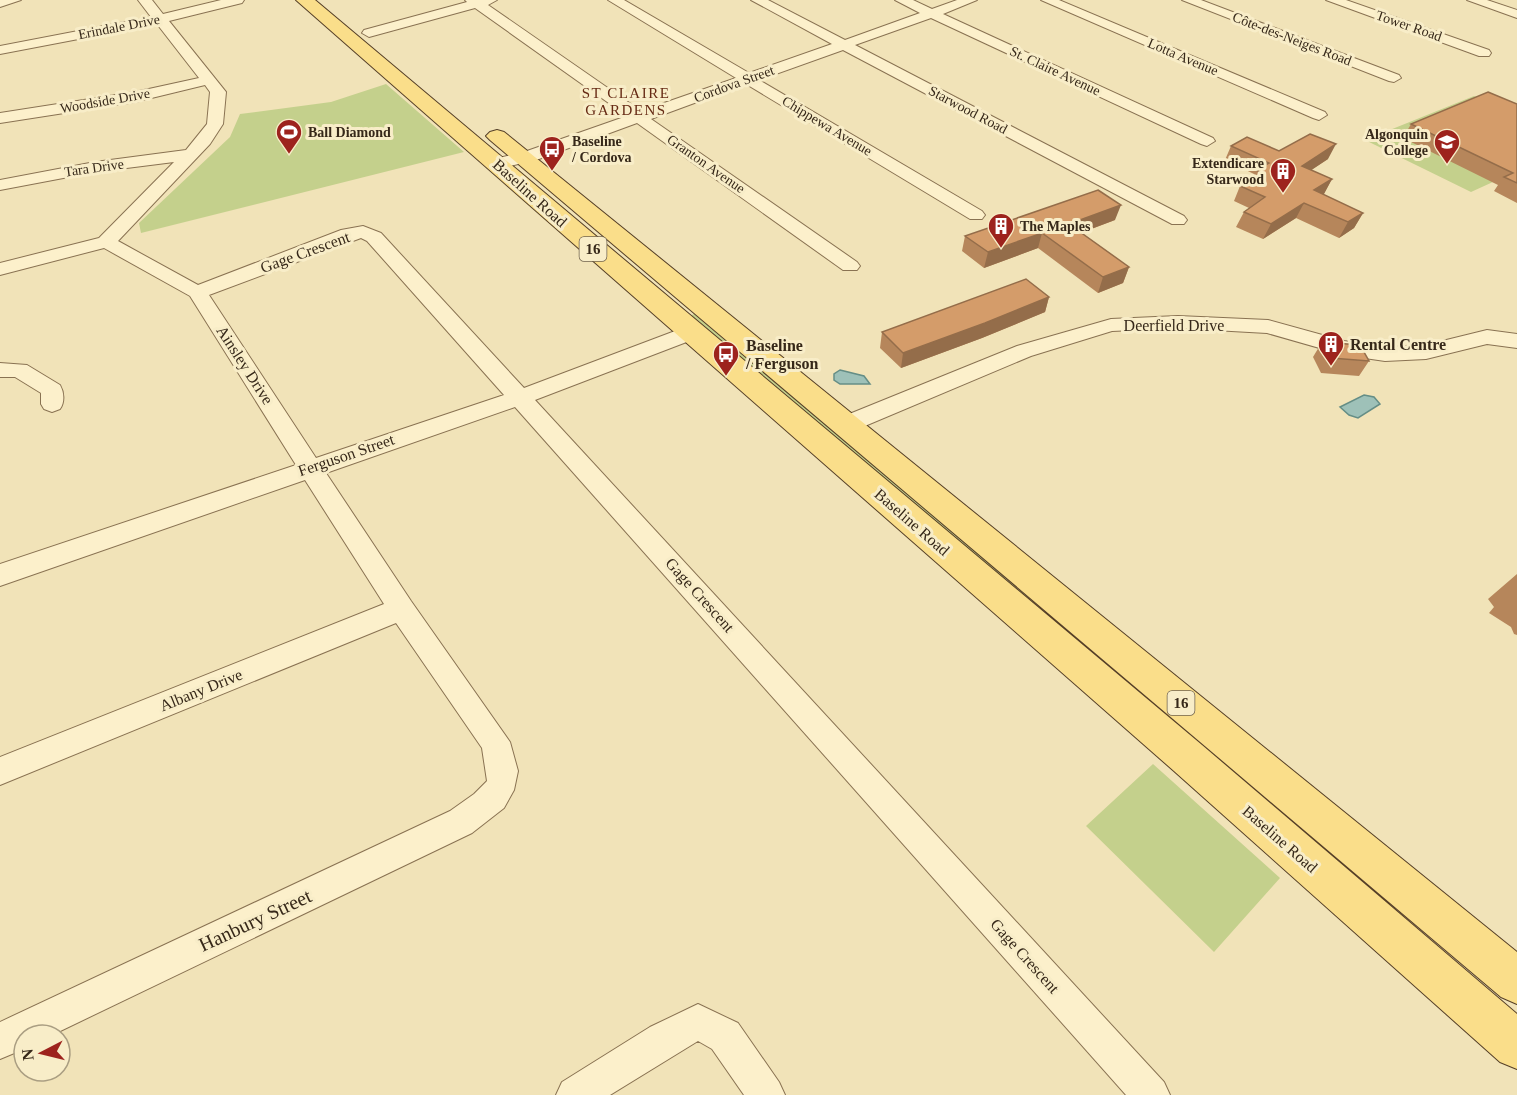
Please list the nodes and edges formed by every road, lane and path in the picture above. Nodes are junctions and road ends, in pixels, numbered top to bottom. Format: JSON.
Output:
{"nodes":[{"id":1,"x":14,"y":0,"type":"edge"},
{"id":2,"x":146,"y":0,"type":"edge"},
{"id":3,"x":237,"y":0,"type":"edge"},
{"id":4,"x":305,"y":0,"type":"edge"},
{"id":5,"x":328,"y":0,"type":"edge"},
{"id":6,"x":615,"y":0,"type":"edge"},
{"id":7,"x":758,"y":0,"type":"edge"},
{"id":8,"x":902,"y":0,"type":"edge"},
{"id":9,"x":970,"y":0,"type":"edge"},
{"id":10,"x":1048,"y":0,"type":"edge"},
{"id":11,"x":1189,"y":0,"type":"edge"},
{"id":12,"x":1333,"y":0,"type":"edge"},
{"id":13,"x":1474,"y":0,"type":"edge"},
{"id":14,"x":480,"y":1,"type":"edge"},
{"id":15,"x":0,"y":3,"type":"edge"},
{"id":16,"x":932,"y":14,"type":"junction"},
{"id":17,"x":1517,"y":14,"type":"edge"},
{"id":18,"x":161,"y":19,"type":"junction"},
{"id":19,"x":369,"y":33,"type":"junction"},
{"id":20,"x":844,"y":45,"type":"junction"},
{"id":21,"x":0,"y":50,"type":"edge"},
{"id":22,"x":1484,"y":53,"type":"dead end"},
{"id":23,"x":1394,"y":78,"type":"dead end"},
{"id":24,"x":746,"y":79,"type":"junction"},
{"id":25,"x":209,"y":80,"type":"junction"},
{"id":26,"x":443,"y":92,"type":"dead end"},
{"id":27,"x":1319,"y":115,"type":"dead end"},
{"id":28,"x":641,"y":117,"type":"junction"},
{"id":29,"x":0,"y":118,"type":"edge"},
{"id":30,"x":479,"y":122,"type":"dead end"},
{"id":31,"x":1207,"y":141,"type":"dead end"},
{"id":32,"x":189,"y":155,"type":"junction"},
{"id":33,"x":524,"y":158,"type":"junction"},
{"id":34,"x":497,"y":164,"type":"junction"},
{"id":35,"x":0,"y":185,"type":"edge"},
{"id":36,"x":976,"y":215,"type":"dead end"},
{"id":37,"x":1178,"y":220,"type":"dead end"},
{"id":38,"x":106,"y":242,"type":"junction"},
{"id":39,"x":850,"y":266,"type":"dead end"},
{"id":40,"x":0,"y":269,"type":"edge"},
{"id":41,"x":197,"y":292,"type":"junction"},
{"id":42,"x":690,"y":333,"type":"junction"},
{"id":43,"x":1517,"y":341,"type":"edge"},
{"id":44,"x":0,"y":370,"type":"edge"},
{"id":45,"x":522,"y":397,"type":"junction"},
{"id":46,"x":52,"y":404,"type":"dead end"},
{"id":47,"x":845,"y":425,"type":"junction"},
{"id":48,"x":312,"y":467,"type":"junction"},
{"id":49,"x":0,"y":575,"type":"edge"},
{"id":50,"x":401,"y":609,"type":"junction"},
{"id":51,"x":0,"y":771,"type":"edge"},
{"id":52,"x":501,"y":788,"type":"joint"},
{"id":53,"x":1517,"y":981,"type":"edge"},
{"id":54,"x":0,"y":1041,"type":"edge"},
{"id":55,"x":1517,"y":1045,"type":"edge"},
{"id":56,"x":575,"y":1095,"type":"edge"},
{"id":57,"x":766,"y":1095,"type":"edge"},
{"id":58,"x":1151,"y":1095,"type":"edge"}],
"edges":[{"from":1,"to":15,"type":"street"},
{"from":2,"to":18,"type":"street"},
{"from":3,"to":18,"type":"street","name":"Erindale Drive"},
{"from":4,"to":34,"type":"main road","name":"Baseline Road","number":"16"},
{"from":5,"to":19,"type":"main road"},
{"from":6,"to":24,"type":"street","name":"Chippewa Avenue"},
{"from":7,"to":20,"type":"street","name":"Starwood Road"},
{"from":8,"to":16,"type":"street","name":"St. Claire Avenue"},
{"from":9,"to":16,"type":"street","name":"Cordova Street"},
{"from":10,"to":27,"type":"street","name":"Lotta Avenue"},
{"from":11,"to":23,"type":"street","name":"Côte-des-Neiges Road"},
{"from":12,"to":22,"type":"street","name":"Tower Road"},
{"from":13,"to":17,"type":"street"},
{"from":14,"to":19,"type":"street"},
{"from":14,"to":28,"type":"street","name":"Granton Avenue"},
{"from":16,"to":20,"type":"street","name":"Cordova Street"},
{"from":16,"to":31,"type":"street","name":"St. Claire Avenue"},
{"from":18,"to":21,"type":"street","name":"Erindale Drive"},
{"from":18,"to":25,"type":"street"},
{"from":19,"to":26,"type":"main road"},
{"from":20,"to":24,"type":"street","name":"Cordova Street"},
{"from":20,"to":37,"type":"street","name":"Starwood Road"},
{"from":24,"to":28,"type":"street","name":"Cordova Street"},
{"from":24,"to":36,"type":"street","name":"Chippewa Avenue"},
{"from":25,"to":29,"type":"street","name":"Woodside Drive"},
{"from":25,"to":32,"type":"street"},
{"from":28,"to":33,"type":"street","name":"Cordova Street"},
{"from":28,"to":39,"type":"street","name":"Granton Avenue"},
{"from":30,"to":33,"type":"main road","name":"Baseline Road","number":"16"},
{"from":32,"to":35,"type":"street","name":"Tara Drive"},
{"from":32,"to":38,"type":"street"},
{"from":33,"to":34,"type":"street","name":"Cordova Street"},
{"from":33,"to":47,"type":"main road","name":"Baseline Road","number":"16"},
{"from":34,"to":42,"type":"main road","name":"Baseline Road","number":"16"},
{"from":38,"to":40,"type":"street"},
{"from":38,"to":41,"type":"street","name":"Ainsley Drive"},
{"from":41,"to":45,"type":"street","name":"Gage Crescent"},
{"from":41,"to":48,"type":"street","name":"Ainsley Drive"},
{"from":42,"to":45,"type":"street","name":"Ferguson Street"},
{"from":42,"to":55,"type":"main road","name":"Baseline Road","number":"16"},
{"from":43,"to":47,"type":"street","name":"Deerfield Drive"},
{"from":44,"to":46,"type":"street"},
{"from":45,"to":48,"type":"street","name":"Ferguson Street"},
{"from":45,"to":58,"type":"street","name":"Gage Crescent"},
{"from":47,"to":53,"type":"main road","name":"Baseline Road","number":"16"},
{"from":48,"to":49,"type":"street","name":"Ferguson Street"},
{"from":48,"to":50,"type":"street","name":"Ainsley Drive"},
{"from":50,"to":51,"type":"street","name":"Albany Drive"},
{"from":50,"to":52,"type":"street","name":"Ainsley Drive"},
{"from":52,"to":54,"type":"street","name":"Hanbury Street"},
{"from":56,"to":57,"type":"street"}]}
